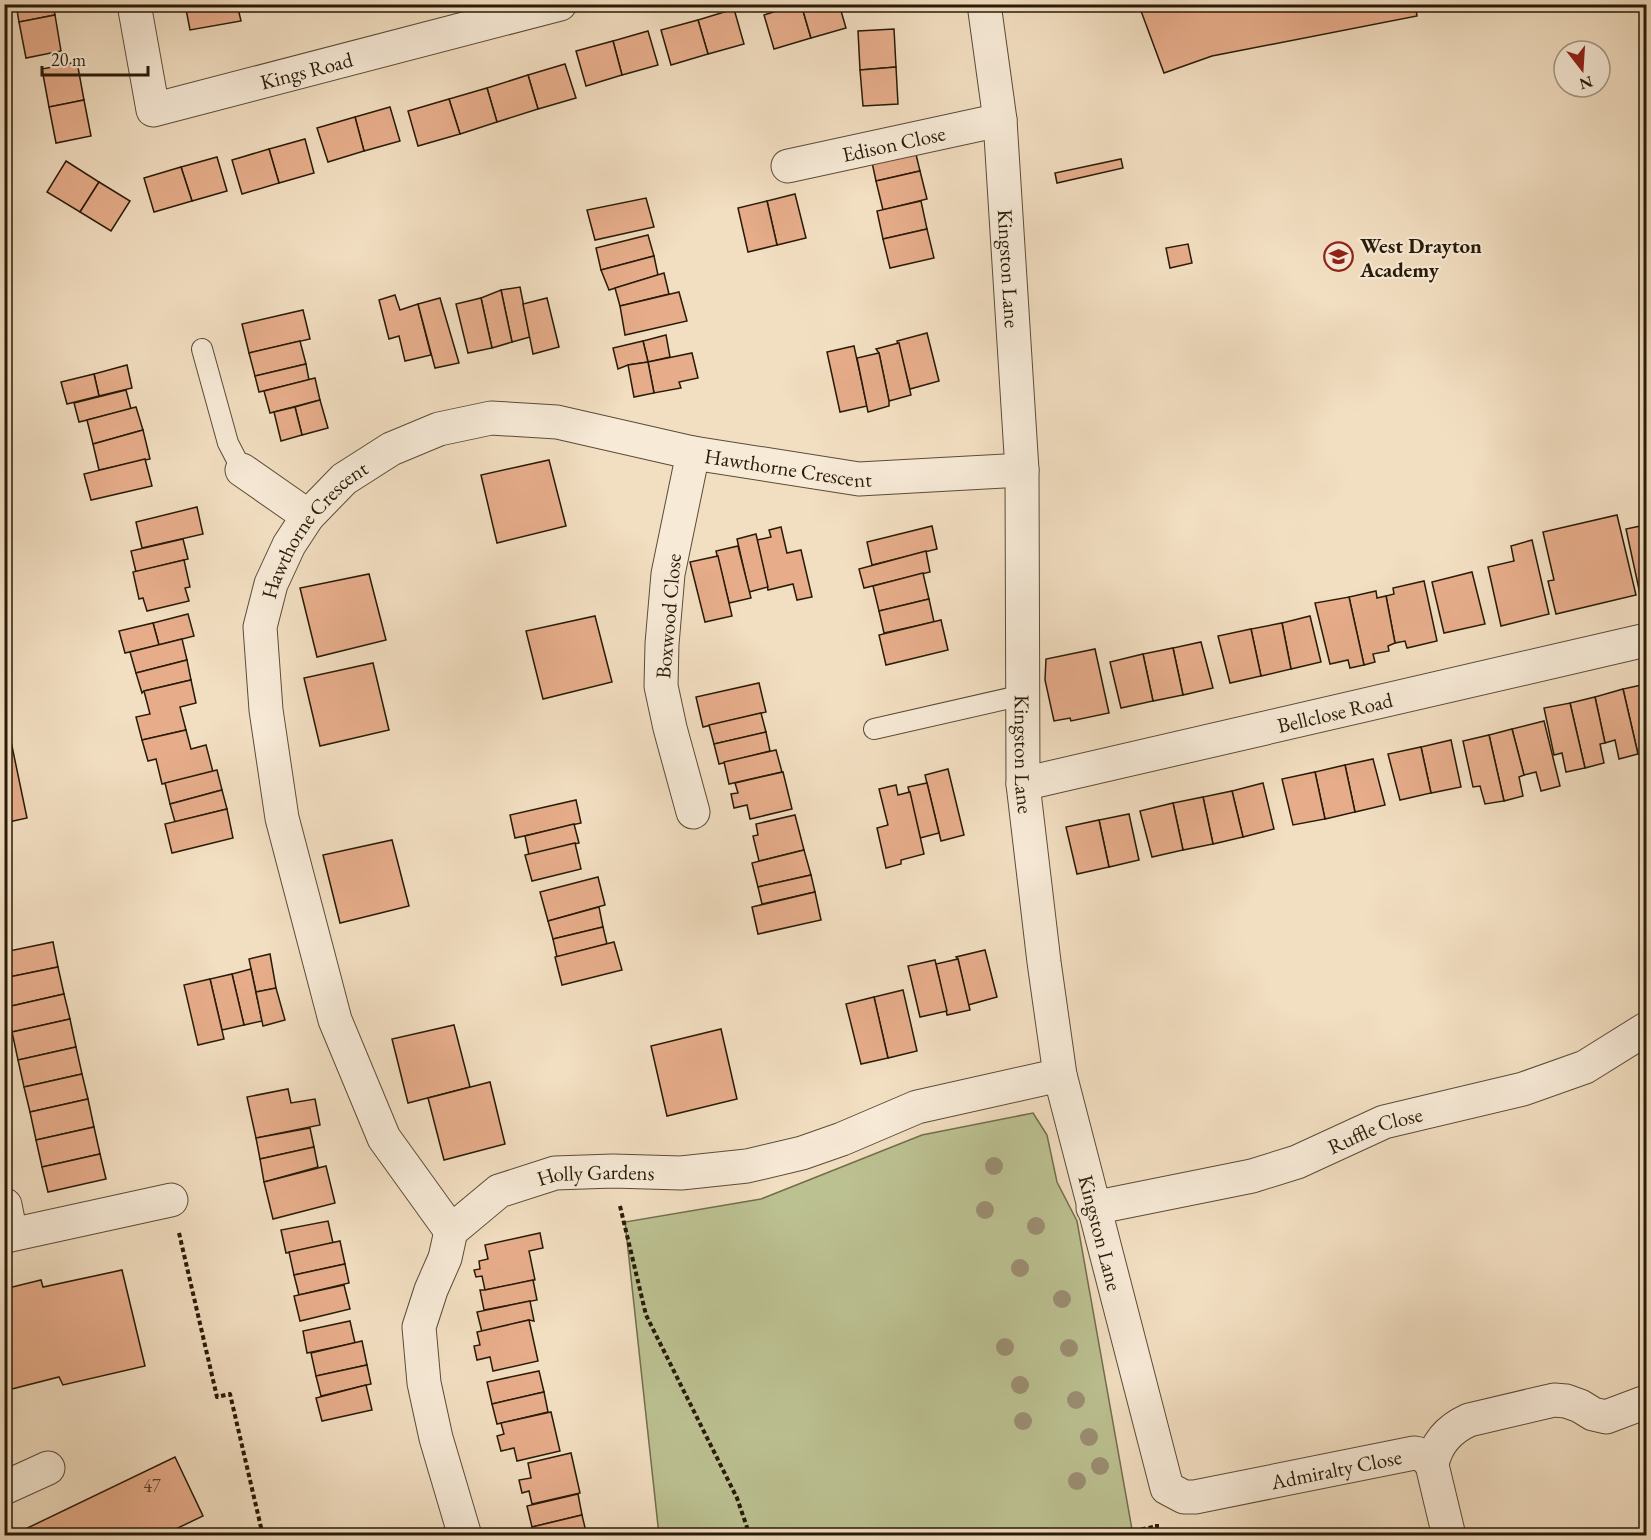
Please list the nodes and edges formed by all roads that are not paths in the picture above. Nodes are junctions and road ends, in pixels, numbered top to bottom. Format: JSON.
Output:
{"nodes":[{"id":1,"x":134,"y":4,"type":"edge"},
{"id":2,"x":984,"y":4,"type":"edge"},
{"id":3,"x":558,"y":5,"type":"edge"},
{"id":4,"x":1000,"y":120,"type":"junction"},
{"id":5,"x":788,"y":166,"type":"dead end"},
{"id":6,"x":202,"y":349,"type":"dead end"},
{"id":7,"x":693,"y":453,"type":"junction"},
{"id":8,"x":242,"y":470,"type":"joint"},
{"id":9,"x":1022,"y":470,"type":"junction"},
{"id":10,"x":308,"y":516,"type":"junction"},
{"id":11,"x":1647,"y":640,"type":"edge"},
{"id":12,"x":1023,"y":695,"type":"junction"},
{"id":13,"x":874,"y":729,"type":"dead end"},
{"id":14,"x":1023,"y":784,"type":"junction"},
{"id":15,"x":693,"y":812,"type":"dead end"},
{"id":16,"x":1647,"y":1029,"type":"edge"},
{"id":17,"x":1060,"y":1075,"type":"junction"},
{"id":18,"x":171,"y":1200,"type":"road end"},
{"id":19,"x":5,"y":1204,"type":"edge"},
{"id":20,"x":1094,"y":1208,"type":"junction"},
{"id":21,"x":451,"y":1231,"type":"junction"},
{"id":22,"x":1647,"y":1402,"type":"edge"},
{"id":23,"x":1428,"y":1454,"type":"junction"},
{"id":24,"x":48,"y":1468,"type":"dead end"},
{"id":25,"x":4,"y":1488,"type":"edge"},
{"id":26,"x":1167,"y":1488,"type":"joint"},
{"id":27,"x":465,"y":1536,"type":"edge"},
{"id":28,"x":1449,"y":1536,"type":"edge"}],
"edges":[{"from":1,"to":3,"type":"street","name":"Kings Road"},
{"from":2,"to":4,"type":"street","name":"Kingston Lane"},
{"from":4,"to":5,"type":"street","name":"Edison Close"},
{"from":4,"to":9,"type":"street","name":"Kingston Lane"},
{"from":6,"to":8,"type":"lane"},
{"from":7,"to":9,"type":"street","name":"Hawthorne Crescent"},
{"from":7,"to":10,"type":"street","name":"Hawthorne Crescent"},
{"from":7,"to":15,"type":"street","name":"Boxwood Close"},
{"from":8,"to":10,"type":"street"},
{"from":9,"to":12,"type":"street","name":"Kingston Lane"},
{"from":10,"to":21,"type":"street","name":"Hawthorne Crescent"},
{"from":11,"to":14,"type":"street","name":"Bellclose Road"},
{"from":12,"to":13,"type":"lane"},
{"from":12,"to":14,"type":"street","name":"Kingston Lane"},
{"from":14,"to":17,"type":"street","name":"Kingston Lane"},
{"from":16,"to":20,"type":"street","name":"Ruffle Close"},
{"from":17,"to":20,"type":"street","name":"Kingston Lane"},
{"from":17,"to":21,"type":"street","name":"Holly Gardens"},
{"from":18,"to":19,"type":"street"},
{"from":20,"to":26,"type":"street","name":"Kingston Lane"},
{"from":21,"to":27,"type":"street"},
{"from":22,"to":23,"type":"street"},
{"from":23,"to":26,"type":"street","name":"Admiralty Close"},
{"from":23,"to":28,"type":"street","name":"Admiralty Close"},
{"from":24,"to":25,"type":"street"}]}
